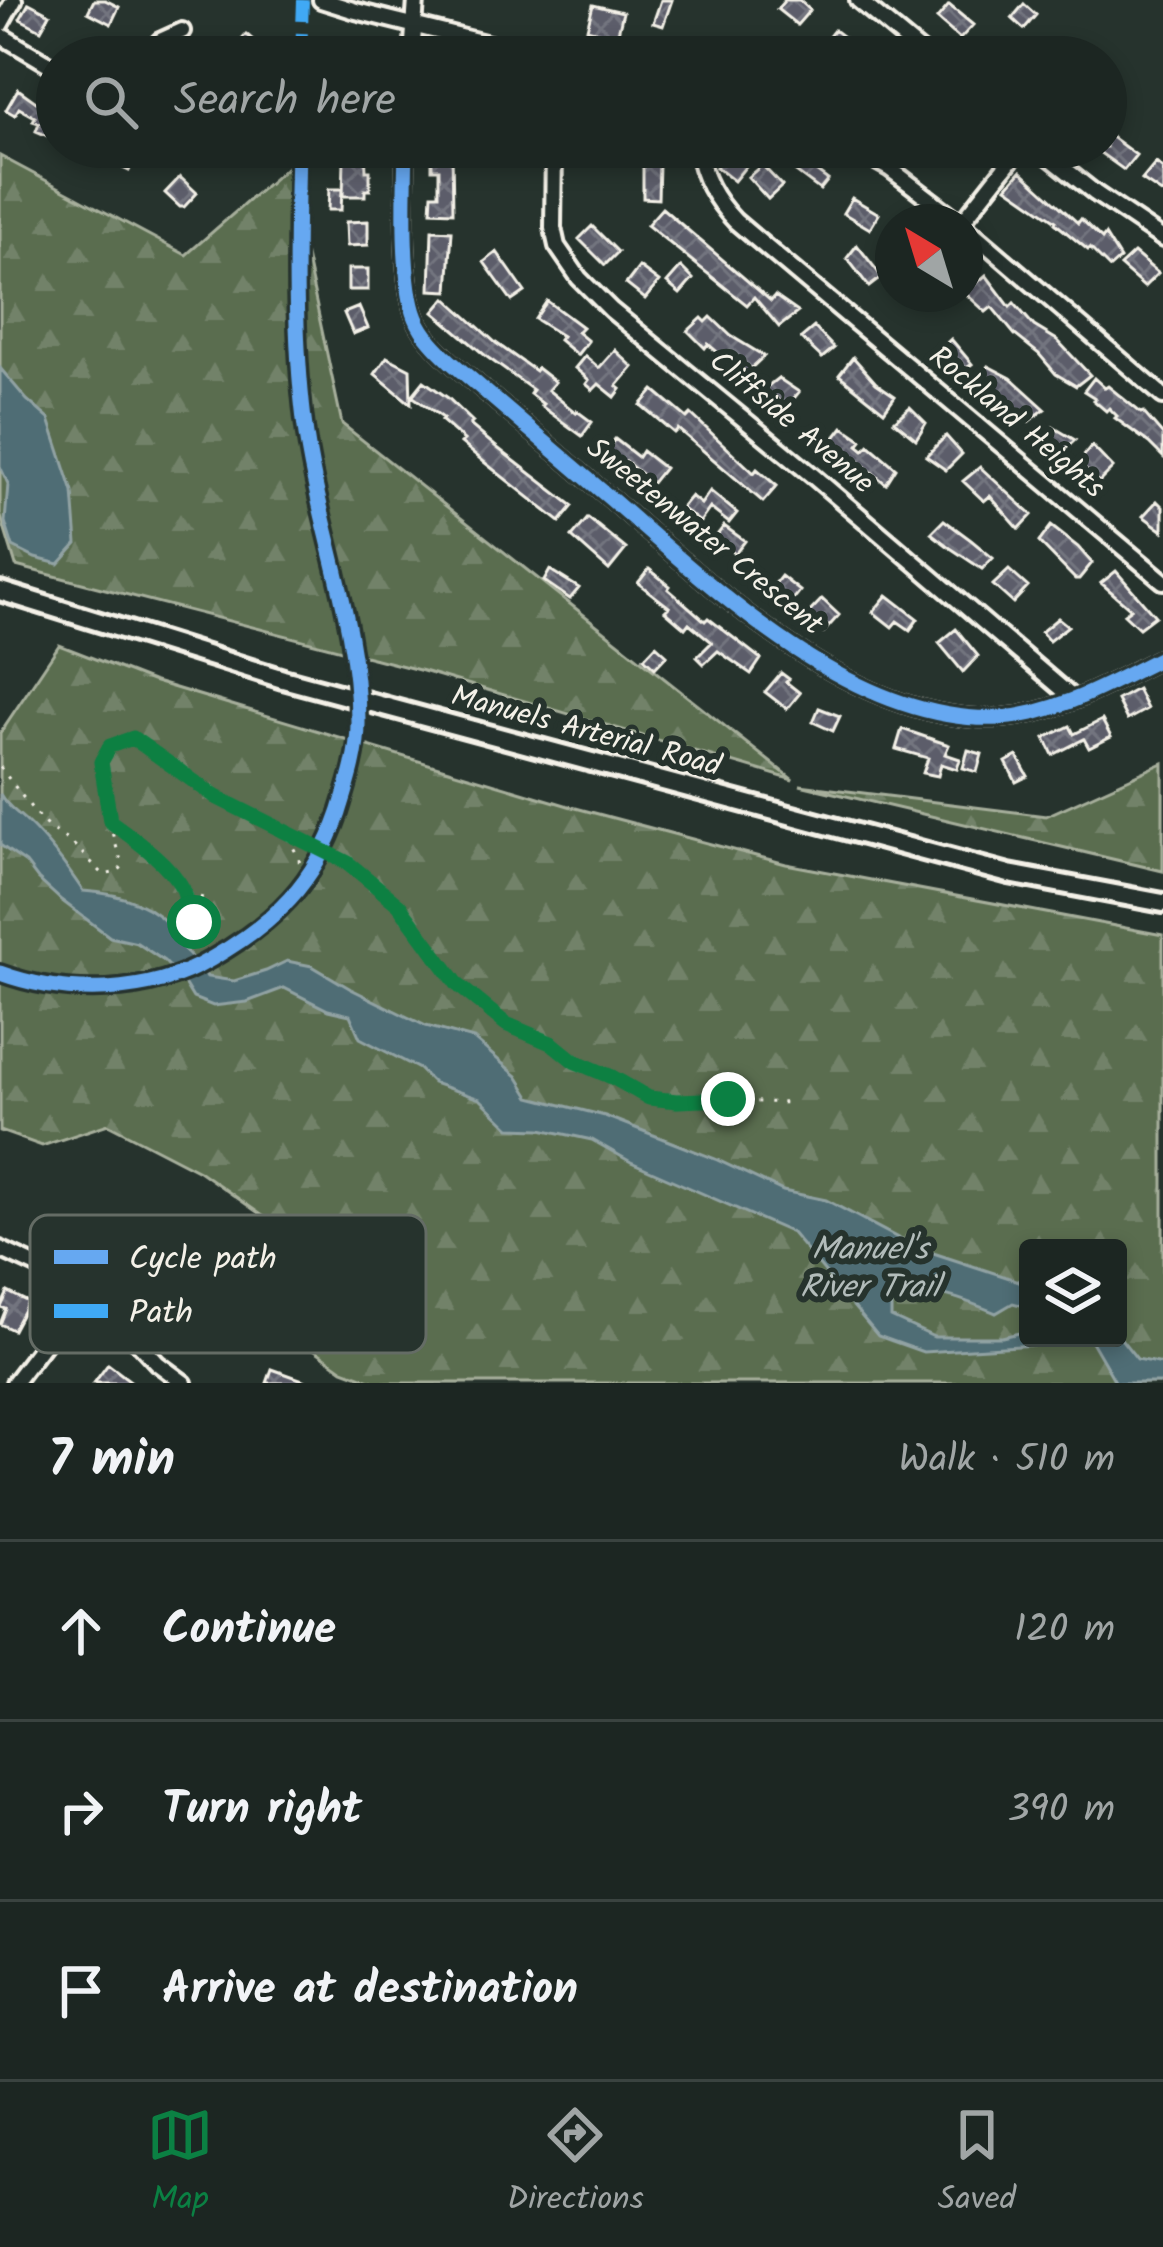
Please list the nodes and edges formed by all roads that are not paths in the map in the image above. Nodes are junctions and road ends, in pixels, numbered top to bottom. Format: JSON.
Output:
{"nodes":[{"id":1,"x":14,"y":0,"type":"edge"},
{"id":2,"x":321,"y":0,"type":"edge"},
{"id":3,"x":416,"y":0,"type":"edge"},
{"id":4,"x":858,"y":0,"type":"edge"},
{"id":5,"x":0,"y":26,"type":"edge"},
{"id":6,"x":415,"y":26,"type":"junction"},
{"id":7,"x":182,"y":32,"type":"dead end"},
{"id":8,"x":0,"y":35,"type":"edge"},
{"id":9,"x":172,"y":36,"type":"edge"},
{"id":10,"x":414,"y":36,"type":"edge"},
{"id":11,"x":456,"y":36,"type":"edge"},
{"id":12,"x":902,"y":36,"type":"edge"},
{"id":13,"x":36,"y":56,"type":"edge"},
{"id":14,"x":406,"y":168,"type":"edge"},
{"id":15,"x":554,"y":168,"type":"edge"},
{"id":16,"x":702,"y":168,"type":"edge"},
{"id":17,"x":889,"y":168,"type":"edge"},
{"id":18,"x":1005,"y":168,"type":"edge"},
{"id":19,"x":1063,"y":168,"type":"edge"},
{"id":20,"x":937,"y":204,"type":"edge"},
{"id":21,"x":978,"y":204,"type":"edge"},
{"id":22,"x":1163,"y":239,"type":"edge"},
{"id":23,"x":983,"y":241,"type":"edge"},
{"id":24,"x":1163,"y":396,"type":"edge"},
{"id":25,"x":1163,"y":581,"type":"edge"},
{"id":26,"x":0,"y":591,"type":"edge"},
{"id":27,"x":1163,"y":657,"type":"edge"},
{"id":28,"x":1074,"y":699,"type":"junction"},
{"id":29,"x":1163,"y":903,"type":"edge"},
{"id":30,"x":0,"y":1249,"type":"edge"},
{"id":31,"x":30,"y":1263,"type":"edge"},
{"id":32,"x":37,"y":1353,"type":"edge"},
{"id":33,"x":148,"y":1353,"type":"edge"},
{"id":34,"x":14,"y":1383,"type":"edge"},
{"id":35,"x":184,"y":1383,"type":"edge"}],
"edges":[{"from":1,"to":5,"type":"street"},
{"from":2,"to":6,"type":"street"},
{"from":3,"to":6,"type":"street"},
{"from":4,"to":12,"type":"street"},
{"from":6,"to":10,"type":"street"},
{"from":6,"to":11,"type":"street"},
{"from":7,"to":9,"type":"street"},
{"from":8,"to":13,"type":"street"},
{"from":14,"to":28,"type":"street","name":"Sweetenwater Crescent"},
{"from":15,"to":28,"type":"street","name":"Cliffside Avenue"},
{"from":16,"to":25,"type":"street","name":"Rockland Heights"},
{"from":17,"to":20,"type":"street"},
{"from":18,"to":21,"type":"street"},
{"from":19,"to":22,"type":"street"},
{"from":23,"to":24,"type":"street"},
{"from":26,"to":29,"type":"main road","name":"Manuels Arterial Road"},
{"from":27,"to":28,"type":"street","name":"Sweetenwater Crescent"},
{"from":30,"to":31,"type":"street"},
{"from":32,"to":34,"type":"street"},
{"from":33,"to":35,"type":"street"}]}
